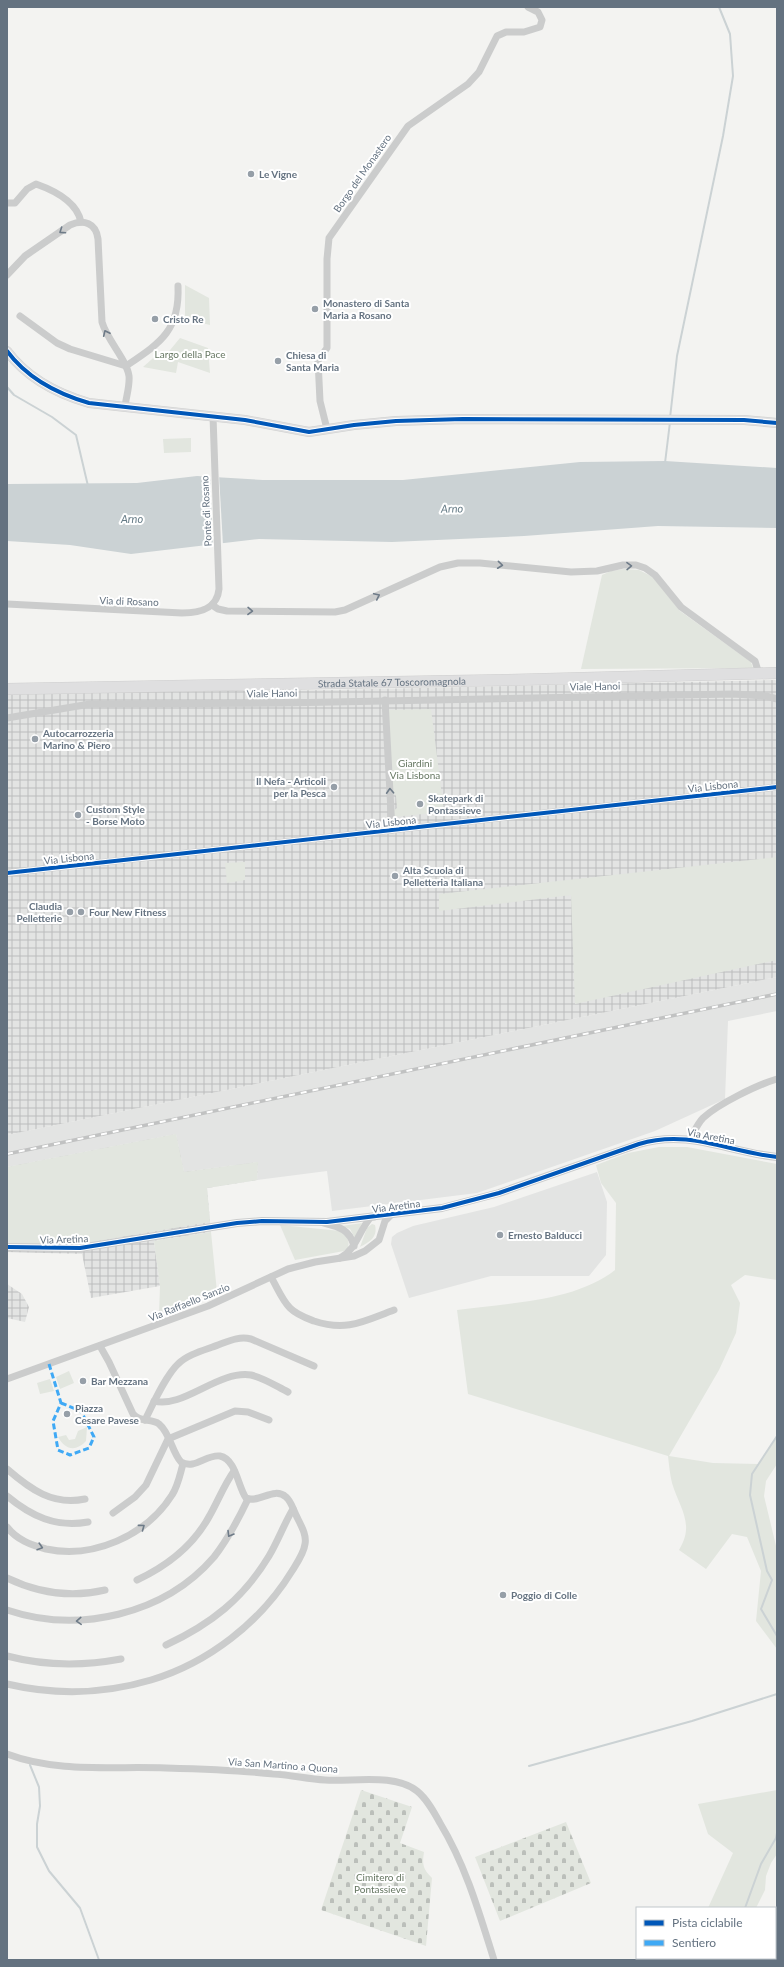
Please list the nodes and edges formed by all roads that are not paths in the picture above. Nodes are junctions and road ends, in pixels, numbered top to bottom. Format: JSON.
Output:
{"nodes":[{"id":1,"x":528,"y":7,"type":"edge"},
{"id":2,"x":7,"y":203,"type":"edge"},
{"id":3,"x":81,"y":222,"type":"junction"},
{"id":4,"x":7,"y":275,"type":"edge"},
{"id":5,"x":178,"y":286,"type":"dead end"},
{"id":6,"x":20,"y":316,"type":"dead end"},
{"id":7,"x":7,"y":351,"type":"edge"},
{"id":8,"x":126,"y":366,"type":"junction"},
{"id":9,"x":125,"y":407,"type":"junction"},
{"id":10,"x":213,"y":416,"type":"junction"},
{"id":11,"x":777,"y":423,"type":"edge"},
{"id":12,"x":327,"y":429,"type":"junction"},
{"id":13,"x":7,"y":604,"type":"edge"},
{"id":14,"x":212,"y":605,"type":"junction"},
{"id":15,"x":777,"y":673,"type":"edge"},
{"id":16,"x":759,"y":674,"type":"junction"},
{"id":17,"x":7,"y":689,"type":"edge"},
{"id":18,"x":777,"y":699,"type":"edge"},
{"id":19,"x":385,"y":700,"type":"junction"},
{"id":20,"x":7,"y":718,"type":"edge"},
{"id":21,"x":777,"y":788,"type":"edge"},
{"id":22,"x":392,"y":830,"type":"junction"},
{"id":23,"x":7,"y":873,"type":"edge"},
{"id":24,"x":777,"y":1079,"type":"edge"},
{"id":25,"x":690,"y":1139,"type":"junction"},
{"id":26,"x":777,"y":1157,"type":"edge"},
{"id":27,"x":392,"y":1214,"type":"junction"},
{"id":28,"x":371,"y":1217,"type":"junction"},
{"id":29,"x":320,"y":1222,"type":"junction"},
{"id":30,"x":384,"y":1224,"type":"junction"},
{"id":31,"x":354,"y":1246,"type":"junction"},
{"id":32,"x":7,"y":1247,"type":"edge"},
{"id":33,"x":340,"y":1258,"type":"junction"},
{"id":34,"x":271,"y":1277,"type":"junction"},
{"id":35,"x":394,"y":1310,"type":"dead end"},
{"id":36,"x":100,"y":1346,"type":"junction"},
{"id":37,"x":314,"y":1366,"type":"dead end"},
{"id":38,"x":7,"y":1379,"type":"edge"},
{"id":39,"x":288,"y":1392,"type":"dead end"},
{"id":40,"x":154,"y":1401,"type":"junction"},
{"id":41,"x":145,"y":1420,"type":"junction"},
{"id":42,"x":269,"y":1420,"type":"dead end"},
{"id":43,"x":168,"y":1439,"type":"junction"},
{"id":44,"x":183,"y":1464,"type":"junction"},
{"id":45,"x":7,"y":1469,"type":"edge"},
{"id":46,"x":234,"y":1471,"type":"junction"},
{"id":47,"x":7,"y":1496,"type":"edge"},
{"id":48,"x":85,"y":1499,"type":"dead end"},
{"id":49,"x":248,"y":1499,"type":"junction"},
{"id":50,"x":293,"y":1509,"type":"junction"},
{"id":51,"x":113,"y":1513,"type":"dead end"},
{"id":52,"x":88,"y":1522,"type":"dead end"},
{"id":53,"x":7,"y":1527,"type":"edge"},
{"id":54,"x":7,"y":1578,"type":"edge"},
{"id":55,"x":137,"y":1580,"type":"dead end"},
{"id":56,"x":105,"y":1590,"type":"dead end"},
{"id":57,"x":7,"y":1610,"type":"edge"},
{"id":58,"x":166,"y":1645,"type":"dead end"},
{"id":59,"x":7,"y":1656,"type":"edge"},
{"id":60,"x":121,"y":1659,"type":"dead end"},
{"id":61,"x":7,"y":1684,"type":"edge"},
{"id":62,"x":7,"y":1754,"type":"edge"},
{"id":63,"x":494,"y":1960,"type":"edge"}],
"edges":[{"from":1,"to":12,"type":"street","name":"Borgo del Monastero"},
{"from":2,"to":3,"type":"street"},
{"from":3,"to":4,"type":"street","one_way":true},
{"from":8,"to":3,"type":"street","one_way":true},
{"from":5,"to":8,"type":"street"},
{"from":6,"to":8,"type":"street"},
{"from":7,"to":9,"type":"main road"},
{"from":8,"to":9,"type":"street"},
{"from":9,"to":10,"type":"main road"},
{"from":10,"to":12,"type":"main road"},
{"from":10,"to":14,"type":"street","name":"Ponte di Rosano"},
{"from":11,"to":12,"type":"main road"},
{"from":13,"to":14,"type":"street","name":"Via di Rosano"},
{"from":14,"to":16,"type":"street","one_way":true},
{"from":15,"to":16,"type":"main road","name":"Strada Statale 67 Toscoromagnola"},
{"from":16,"to":17,"type":"main road","name":"Strada Statale 67 Toscoromagnola"},
{"from":18,"to":19,"type":"street","name":"Viale Hanoi"},
{"from":19,"to":20,"type":"street","name":"Viale Hanoi"},
{"from":22,"to":19,"type":"street","one_way":true},
{"from":21,"to":22,"type":"street","name":"Via Lisbona"},
{"from":22,"to":23,"type":"street","name":"Via Lisbona"},
{"from":24,"to":25,"type":"street","name":"Via Aretina"},
{"from":25,"to":26,"type":"street","name":"Via Aretina"},
{"from":25,"to":27,"type":"street","name":"Via Aretina"},
{"from":27,"to":28,"type":"street","name":"Via Aretina"},
{"from":27,"to":30,"type":"street"},
{"from":28,"to":29,"type":"street","name":"Via Aretina"},
{"from":28,"to":30,"type":"street"},
{"from":28,"to":31,"type":"street"},
{"from":29,"to":31,"type":"street"},
{"from":29,"to":32,"type":"street","name":"Via Aretina"},
{"from":30,"to":33,"type":"street","name":"Via Raffaello Sanzio"},
{"from":31,"to":33,"type":"street"},
{"from":33,"to":34,"type":"street","name":"Via Raffaello Sanzio"},
{"from":34,"to":35,"type":"street"},
{"from":34,"to":36,"type":"street","name":"Via Raffaello Sanzio"},
{"from":36,"to":38,"type":"street","name":"Via Raffaello Sanzio"},
{"from":36,"to":41,"type":"street"},
{"from":37,"to":40,"type":"street"},
{"from":39,"to":40,"type":"street"},
{"from":40,"to":41,"type":"street"},
{"from":41,"to":43,"type":"street"},
{"from":42,"to":43,"type":"street"},
{"from":43,"to":44,"type":"street"},
{"from":43,"to":51,"type":"street"},
{"from":44,"to":46,"type":"street"},
{"from":53,"to":44,"type":"street","one_way":true},
{"from":45,"to":48,"type":"street"},
{"from":46,"to":49,"type":"street"},
{"from":46,"to":55,"type":"street"},
{"from":47,"to":52,"type":"street"},
{"from":49,"to":50,"type":"street"},
{"from":49,"to":57,"type":"street","one_way":true},
{"from":50,"to":58,"type":"street"},
{"from":50,"to":61,"type":"street"},
{"from":54,"to":56,"type":"street"},
{"from":59,"to":60,"type":"street"},
{"from":62,"to":63,"type":"street","name":"Via San Martino a Quona"}]}
